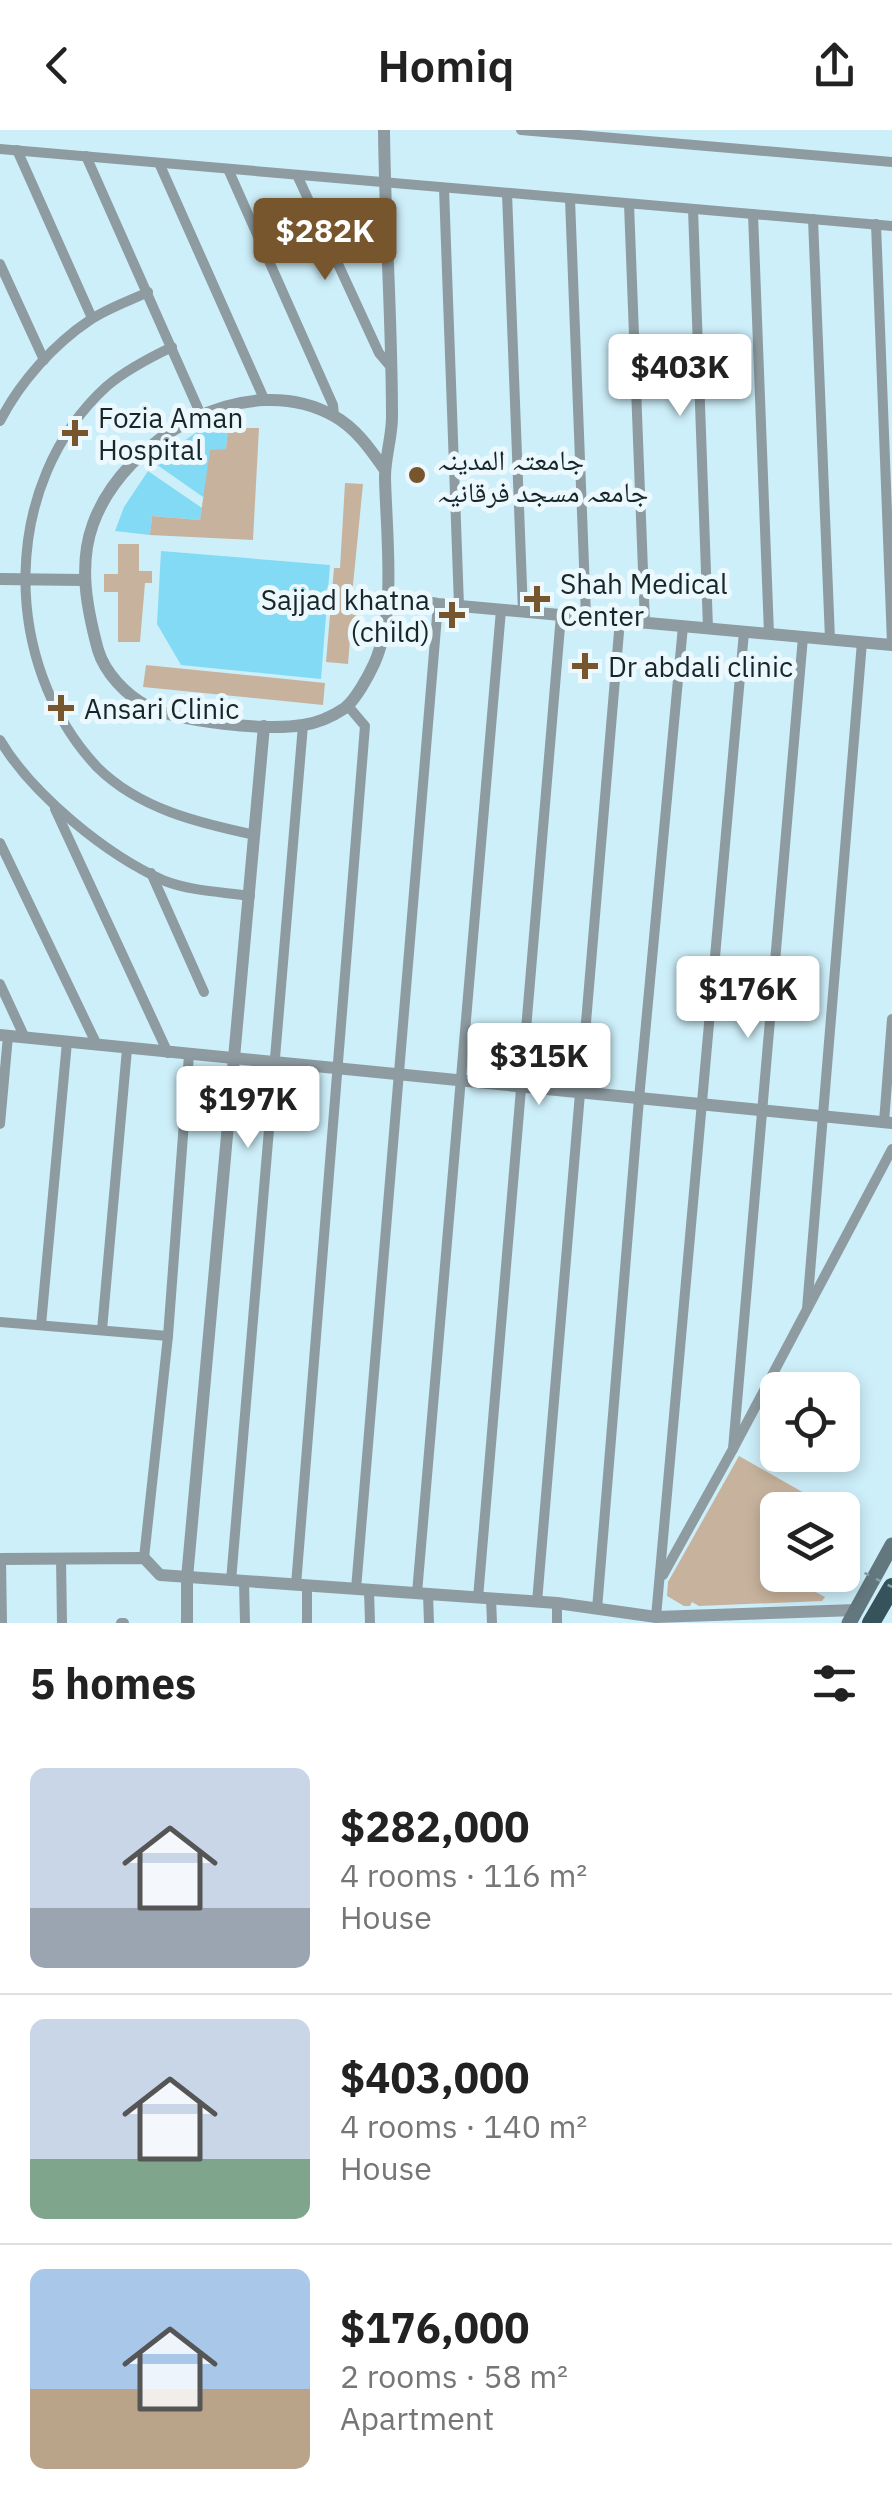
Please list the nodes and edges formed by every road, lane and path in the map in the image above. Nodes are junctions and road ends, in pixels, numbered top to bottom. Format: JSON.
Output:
{"nodes":[{"id":1,"x":384,"y":130,"type":"edge"},
{"id":2,"x":521,"y":130,"type":"edge"},
{"id":3,"x":0,"y":149,"type":"edge"},
{"id":4,"x":17,"y":150,"type":"junction"},
{"id":5,"x":86,"y":156,"type":"junction"},
{"id":6,"x":892,"y":162,"type":"edge"},
{"id":7,"x":159,"y":163,"type":"junction"},
{"id":8,"x":228,"y":169,"type":"junction"},
{"id":9,"x":297,"y":175,"type":"junction"},
{"id":10,"x":384,"y":183,"type":"junction"},
{"id":11,"x":444,"y":188,"type":"junction"},
{"id":12,"x":507,"y":194,"type":"junction"},
{"id":13,"x":570,"y":199,"type":"junction"},
{"id":14,"x":629,"y":204,"type":"junction"},
{"id":15,"x":692,"y":209,"type":"junction"},
{"id":16,"x":754,"y":214,"type":"junction"},
{"id":17,"x":813,"y":219,"type":"junction"},
{"id":18,"x":876,"y":224,"type":"junction"},
{"id":19,"x":892,"y":226,"type":"edge"},
{"id":20,"x":0,"y":264,"type":"edge"},
{"id":21,"x":148,"y":292,"type":"junction"},
{"id":22,"x":92,"y":318,"type":"junction"},
{"id":23,"x":172,"y":347,"type":"junction"},
{"id":24,"x":44,"y":360,"type":"junction"},
{"id":25,"x":390,"y":366,"type":"junction"},
{"id":26,"x":264,"y":401,"type":"junction"},
{"id":27,"x":1,"y":414,"type":"edge"},
{"id":28,"x":201,"y":415,"type":"junction"},
{"id":29,"x":334,"y":416,"type":"junction"},
{"id":30,"x":386,"y":470,"type":"junction"},
{"id":31,"x":0,"y":580,"type":"edge"},
{"id":32,"x":17,"y":580,"type":"junction"},
{"id":33,"x":84,"y":580,"type":"junction"},
{"id":34,"x":387,"y":596,"type":"junction"},
{"id":35,"x":438,"y":604,"type":"junction"},
{"id":36,"x":459,"y":606,"type":"junction"},
{"id":37,"x":501,"y":610,"type":"junction"},
{"id":38,"x":523,"y":612,"type":"junction"},
{"id":39,"x":561,"y":615,"type":"junction"},
{"id":40,"x":586,"y":617,"type":"junction"},
{"id":41,"x":620,"y":620,"type":"junction"},
{"id":42,"x":645,"y":623,"type":"junction"},
{"id":43,"x":684,"y":626,"type":"junction"},
{"id":44,"x":708,"y":628,"type":"junction"},
{"id":45,"x":744,"y":632,"type":"junction"},
{"id":46,"x":769,"y":634,"type":"junction"},
{"id":47,"x":803,"y":637,"type":"junction"},
{"id":48,"x":830,"y":640,"type":"junction"},
{"id":49,"x":862,"y":642,"type":"junction"},
{"id":50,"x":892,"y":644,"type":"edge"},
{"id":51,"x":348,"y":706,"type":"junction"},
{"id":52,"x":264,"y":726,"type":"junction"},
{"id":53,"x":303,"y":726,"type":"junction"},
{"id":54,"x":0,"y":740,"type":"edge"},
{"id":55,"x":52,"y":803,"type":"junction"},
{"id":56,"x":256,"y":835,"type":"junction"},
{"id":57,"x":0,"y":842,"type":"edge"},
{"id":58,"x":151,"y":872,"type":"junction"},
{"id":59,"x":250,"y":896,"type":"junction"},
{"id":60,"x":0,"y":984,"type":"edge"},
{"id":61,"x":204,"y":992,"type":"dead end"},
{"id":62,"x":892,"y":1019,"type":"edge"},
{"id":63,"x":4,"y":1036,"type":"edge"},
{"id":64,"x":25,"y":1038,"type":"junction"},
{"id":65,"x":67,"y":1042,"type":"junction"},
{"id":66,"x":97,"y":1046,"type":"junction"},
{"id":67,"x":127,"y":1049,"type":"junction"},
{"id":68,"x":168,"y":1053,"type":"junction"},
{"id":69,"x":189,"y":1056,"type":"junction"},
{"id":70,"x":234,"y":1060,"type":"junction"},
{"id":71,"x":276,"y":1064,"type":"junction"},
{"id":72,"x":338,"y":1070,"type":"junction"},
{"id":73,"x":399,"y":1076,"type":"junction"},
{"id":74,"x":459,"y":1082,"type":"junction"},
{"id":75,"x":521,"y":1088,"type":"junction"},
{"id":76,"x":580,"y":1094,"type":"junction"},
{"id":77,"x":639,"y":1099,"type":"junction"},
{"id":78,"x":701,"y":1105,"type":"junction"},
{"id":79,"x":762,"y":1111,"type":"junction"},
{"id":80,"x":822,"y":1116,"type":"junction"},
{"id":81,"x":888,"y":1123,"type":"edge"},
{"id":82,"x":0,"y":1124,"type":"edge"},
{"id":83,"x":892,"y":1149,"type":"edge"},
{"id":84,"x":807,"y":1309,"type":"junction"},
{"id":85,"x":0,"y":1322,"type":"edge"},
{"id":86,"x":41,"y":1325,"type":"junction"},
{"id":87,"x":102,"y":1330,"type":"junction"},
{"id":88,"x":168,"y":1336,"type":"junction"},
{"id":89,"x":733,"y":1449,"type":"junction"},
{"id":90,"x":892,"y":1545,"type":"edge"},
{"id":91,"x":62,"y":1558,"type":"junction"},
{"id":92,"x":144,"y":1558,"type":"junction"},
{"id":93,"x":0,"y":1559,"type":"edge"},
{"id":94,"x":860,"y":1572,"type":"edge"},
{"id":95,"x":187,"y":1578,"type":"junction"},
{"id":96,"x":660,"y":1580,"type":"junction"},
{"id":97,"x":238,"y":1581,"type":"junction"},
{"id":98,"x":301,"y":1586,"type":"junction"},
{"id":99,"x":892,"y":1587,"type":"edge"},
{"id":100,"x":363,"y":1590,"type":"junction"},
{"id":101,"x":423,"y":1594,"type":"junction"},
{"id":102,"x":485,"y":1598,"type":"junction"},
{"id":103,"x":537,"y":1602,"type":"junction"},
{"id":104,"x":558,"y":1603,"type":"junction"},
{"id":105,"x":597,"y":1608,"type":"junction"},
{"id":106,"x":656,"y":1617,"type":"junction"},
{"id":107,"x":852,"y":1617,"type":"edge"},
{"id":108,"x":2,"y":1623,"type":"edge"},
{"id":109,"x":62,"y":1623,"type":"edge"},
{"id":110,"x":187,"y":1623,"type":"edge"},
{"id":111,"x":245,"y":1623,"type":"edge"},
{"id":112,"x":307,"y":1623,"type":"edge"},
{"id":113,"x":370,"y":1623,"type":"edge"},
{"id":114,"x":428,"y":1623,"type":"edge"},
{"id":115,"x":492,"y":1623,"type":"edge"},
{"id":116,"x":558,"y":1623,"type":"edge"},
{"id":117,"x":871,"y":1623,"type":"edge"}],
"edges":[{"from":1,"to":10,"type":"street"},
{"from":2,"to":6,"type":"street"},
{"from":3,"to":4,"type":"street"},
{"from":4,"to":5,"type":"street"},
{"from":4,"to":22,"type":"street"},
{"from":5,"to":7,"type":"street"},
{"from":5,"to":21,"type":"street"},
{"from":7,"to":8,"type":"street"},
{"from":7,"to":26,"type":"street"},
{"from":8,"to":9,"type":"street"},
{"from":8,"to":29,"type":"street"},
{"from":9,"to":10,"type":"street"},
{"from":9,"to":25,"type":"street"},
{"from":10,"to":11,"type":"street"},
{"from":10,"to":25,"type":"street"},
{"from":11,"to":12,"type":"street"},
{"from":11,"to":36,"type":"street"},
{"from":12,"to":13,"type":"street"},
{"from":12,"to":38,"type":"street"},
{"from":13,"to":14,"type":"street"},
{"from":13,"to":40,"type":"street"},
{"from":14,"to":15,"type":"street"},
{"from":14,"to":42,"type":"street"},
{"from":15,"to":16,"type":"street"},
{"from":15,"to":44,"type":"street"},
{"from":16,"to":17,"type":"street"},
{"from":16,"to":46,"type":"street"},
{"from":17,"to":18,"type":"street"},
{"from":17,"to":48,"type":"street"},
{"from":18,"to":19,"type":"street"},
{"from":18,"to":50,"type":"street"},
{"from":20,"to":24,"type":"street"},
{"from":21,"to":22,"type":"street"},
{"from":21,"to":23,"type":"street"},
{"from":22,"to":24,"type":"street"},
{"from":23,"to":28,"type":"street"},
{"from":23,"to":32,"type":"street"},
{"from":24,"to":27,"type":"street"},
{"from":25,"to":30,"type":"street"},
{"from":26,"to":28,"type":"street"},
{"from":26,"to":29,"type":"street"},
{"from":28,"to":33,"type":"street"},
{"from":29,"to":30,"type":"street"},
{"from":30,"to":34,"type":"street"},
{"from":31,"to":32,"type":"street"},
{"from":32,"to":33,"type":"street"},
{"from":32,"to":56,"type":"street"},
{"from":33,"to":52,"type":"street"},
{"from":34,"to":35,"type":"street"},
{"from":34,"to":51,"type":"street"},
{"from":35,"to":36,"type":"street"},
{"from":35,"to":73,"type":"street"},
{"from":36,"to":37,"type":"street"},
{"from":37,"to":38,"type":"street"},
{"from":37,"to":74,"type":"street"},
{"from":38,"to":39,"type":"street"},
{"from":39,"to":40,"type":"street"},
{"from":39,"to":75,"type":"street"},
{"from":40,"to":41,"type":"street"},
{"from":41,"to":42,"type":"street"},
{"from":41,"to":76,"type":"street"},
{"from":42,"to":43,"type":"street"},
{"from":43,"to":44,"type":"street"},
{"from":43,"to":77,"type":"street"},
{"from":44,"to":45,"type":"street"},
{"from":45,"to":46,"type":"street"},
{"from":45,"to":78,"type":"street"},
{"from":46,"to":47,"type":"street"},
{"from":47,"to":48,"type":"street"},
{"from":47,"to":79,"type":"street"},
{"from":48,"to":49,"type":"street"},
{"from":49,"to":50,"type":"street"},
{"from":49,"to":80,"type":"street"},
{"from":51,"to":53,"type":"street"},
{"from":51,"to":72,"type":"street"},
{"from":52,"to":53,"type":"street"},
{"from":52,"to":56,"type":"street"},
{"from":53,"to":71,"type":"street"},
{"from":54,"to":55,"type":"street"},
{"from":55,"to":58,"type":"street"},
{"from":55,"to":68,"type":"street"},
{"from":56,"to":59,"type":"street"},
{"from":57,"to":66,"type":"street"},
{"from":58,"to":59,"type":"street"},
{"from":58,"to":61,"type":"street"},
{"from":59,"to":70,"type":"street"},
{"from":60,"to":64,"type":"street"},
{"from":62,"to":81,"type":"street"},
{"from":63,"to":64,"type":"street"},
{"from":63,"to":82,"type":"street"},
{"from":64,"to":65,"type":"street"},
{"from":65,"to":66,"type":"street"},
{"from":65,"to":86,"type":"street"},
{"from":66,"to":67,"type":"street"},
{"from":67,"to":68,"type":"street"},
{"from":67,"to":87,"type":"street"},
{"from":68,"to":69,"type":"street"},
{"from":69,"to":70,"type":"street"},
{"from":69,"to":88,"type":"street"},
{"from":70,"to":71,"type":"street"},
{"from":70,"to":95,"type":"street"},
{"from":71,"to":72,"type":"street"},
{"from":71,"to":97,"type":"street"},
{"from":72,"to":73,"type":"street"},
{"from":72,"to":98,"type":"street"},
{"from":73,"to":74,"type":"street"},
{"from":73,"to":100,"type":"street"},
{"from":74,"to":75,"type":"street"},
{"from":74,"to":101,"type":"street"},
{"from":75,"to":76,"type":"street"},
{"from":75,"to":102,"type":"street"},
{"from":76,"to":77,"type":"street"},
{"from":76,"to":103,"type":"street"},
{"from":77,"to":78,"type":"street"},
{"from":77,"to":105,"type":"street"},
{"from":78,"to":79,"type":"street"},
{"from":78,"to":96,"type":"street"},
{"from":79,"to":80,"type":"street"},
{"from":79,"to":89,"type":"street"},
{"from":80,"to":81,"type":"street"},
{"from":80,"to":84,"type":"street"},
{"from":83,"to":84,"type":"street"},
{"from":84,"to":89,"type":"street"},
{"from":85,"to":86,"type":"street"},
{"from":86,"to":87,"type":"street"},
{"from":87,"to":88,"type":"street"},
{"from":88,"to":92,"type":"street"},
{"from":89,"to":96,"type":"street"},
{"from":90,"to":107,"type":"main road"},
{"from":91,"to":92,"type":"street"},
{"from":91,"to":93,"type":"street"},
{"from":91,"to":109,"type":"street"},
{"from":92,"to":95,"type":"street"},
{"from":93,"to":108,"type":"street"},
{"from":94,"to":99,"type":"path","bridge":true},
{"from":95,"to":97,"type":"street"},
{"from":95,"to":110,"type":"street"},
{"from":96,"to":106,"type":"street"},
{"from":97,"to":98,"type":"street"},
{"from":97,"to":111,"type":"street"},
{"from":98,"to":100,"type":"street"},
{"from":98,"to":112,"type":"street"},
{"from":99,"to":117,"type":"highway"},
{"from":100,"to":101,"type":"street"},
{"from":100,"to":113,"type":"street"},
{"from":101,"to":102,"type":"street"},
{"from":101,"to":114,"type":"street"},
{"from":102,"to":103,"type":"street"},
{"from":102,"to":115,"type":"street"},
{"from":103,"to":104,"type":"street"},
{"from":104,"to":105,"type":"street"},
{"from":104,"to":116,"type":"street"},
{"from":105,"to":106,"type":"street"},
{"from":106,"to":107,"type":"street"}]}
